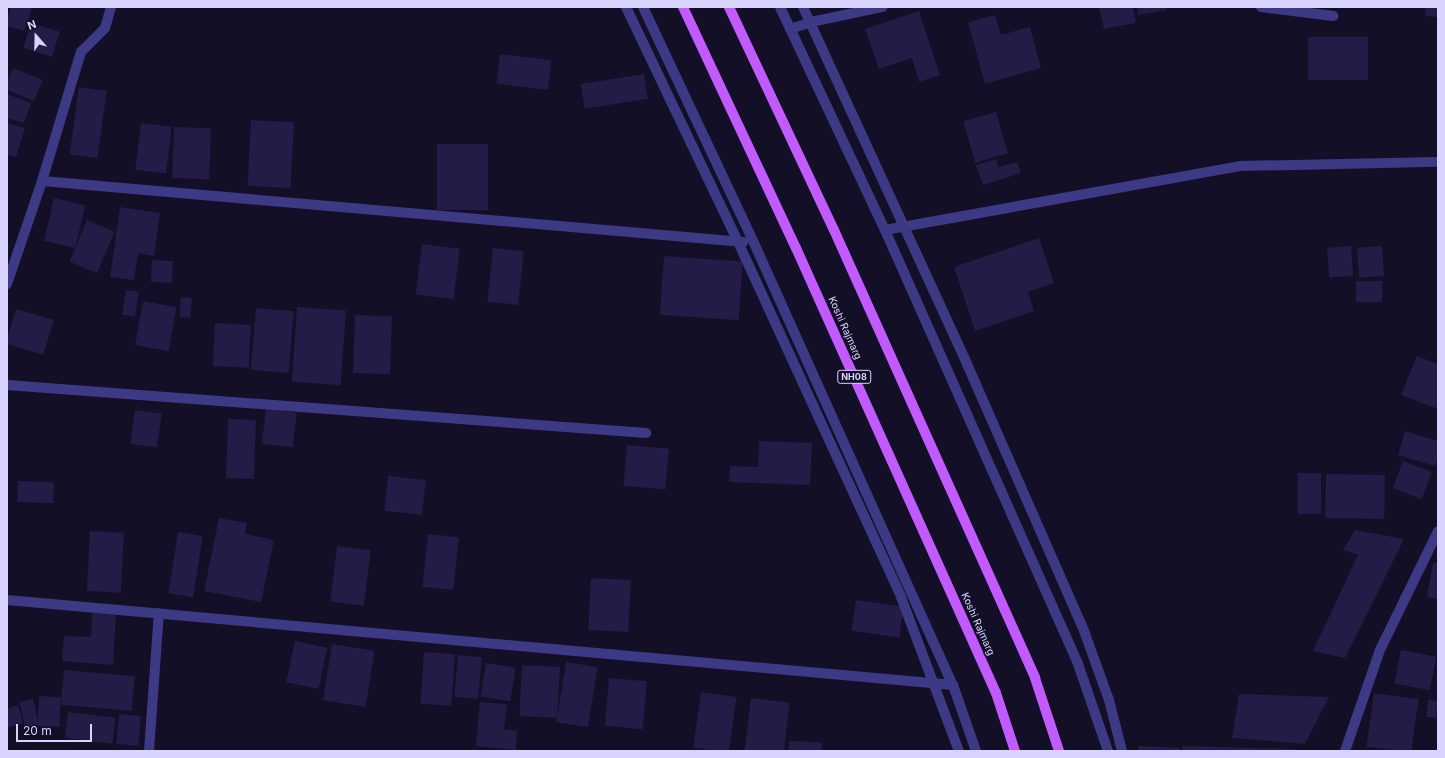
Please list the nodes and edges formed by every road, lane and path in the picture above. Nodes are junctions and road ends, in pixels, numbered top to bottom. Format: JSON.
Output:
{"nodes":[{"id":1,"x":111,"y":7,"type":"edge"},
{"id":2,"x":626,"y":7,"type":"edge"},
{"id":3,"x":643,"y":7,"type":"edge"},
{"id":4,"x":683,"y":7,"type":"edge"},
{"id":5,"x":729,"y":7,"type":"edge"},
{"id":6,"x":780,"y":7,"type":"edge"},
{"id":7,"x":804,"y":7,"type":"edge"},
{"id":8,"x":882,"y":7,"type":"edge"},
{"id":9,"x":1261,"y":7,"type":"edge"},
{"id":10,"x":1333,"y":16,"type":"dead end"},
{"id":11,"x":811,"y":22,"type":"junction"},
{"id":12,"x":790,"y":29,"type":"junction"},
{"id":13,"x":1438,"y":162,"type":"edge"},
{"id":14,"x":42,"y":181,"type":"junction"},
{"id":15,"x":904,"y":226,"type":"junction"},
{"id":16,"x":885,"y":230,"type":"junction"},
{"id":17,"x":738,"y":242,"type":"junction"},
{"id":18,"x":754,"y":243,"type":"junction"},
{"id":19,"x":7,"y":284,"type":"edge"},
{"id":20,"x":7,"y":385,"type":"edge"},
{"id":21,"x":646,"y":432,"type":"dead end"},
{"id":22,"x":1438,"y":531,"type":"edge"},
{"id":23,"x":7,"y":600,"type":"edge"},
{"id":24,"x":159,"y":613,"type":"junction"},
{"id":25,"x":932,"y":683,"type":"junction"},
{"id":26,"x":953,"y":685,"type":"junction"},
{"id":27,"x":149,"y":751,"type":"edge"},
{"id":28,"x":959,"y":751,"type":"edge"},
{"id":29,"x":976,"y":751,"type":"edge"},
{"id":30,"x":1015,"y":751,"type":"edge"},
{"id":31,"x":1059,"y":751,"type":"edge"},
{"id":32,"x":1108,"y":751,"type":"edge"},
{"id":33,"x":1122,"y":751,"type":"edge"},
{"id":34,"x":1344,"y":751,"type":"edge"}],
"edges":[{"from":1,"to":14,"type":"street"},
{"from":2,"to":17,"type":"street"},
{"from":3,"to":18,"type":"street"},
{"from":4,"to":30,"type":"main road","name":"Koshi Rajmarg","number":"NH08"},
{"from":5,"to":31,"type":"main road"},
{"from":6,"to":12,"type":"street"},
{"from":7,"to":11,"type":"street"},
{"from":8,"to":11,"type":"street"},
{"from":9,"to":10,"type":"street"},
{"from":11,"to":12,"type":"street"},
{"from":11,"to":15,"type":"street"},
{"from":12,"to":16,"type":"street"},
{"from":13,"to":15,"type":"street"},
{"from":14,"to":17,"type":"street"},
{"from":14,"to":19,"type":"street"},
{"from":15,"to":16,"type":"street"},
{"from":15,"to":33,"type":"street"},
{"from":16,"to":32,"type":"street"},
{"from":17,"to":18,"type":"street"},
{"from":17,"to":25,"type":"street"},
{"from":18,"to":26,"type":"street"},
{"from":20,"to":21,"type":"street"},
{"from":22,"to":34,"type":"street"},
{"from":23,"to":24,"type":"street"},
{"from":24,"to":25,"type":"street"},
{"from":24,"to":27,"type":"street"},
{"from":25,"to":26,"type":"street"},
{"from":25,"to":28,"type":"street"},
{"from":26,"to":29,"type":"street"}]}
